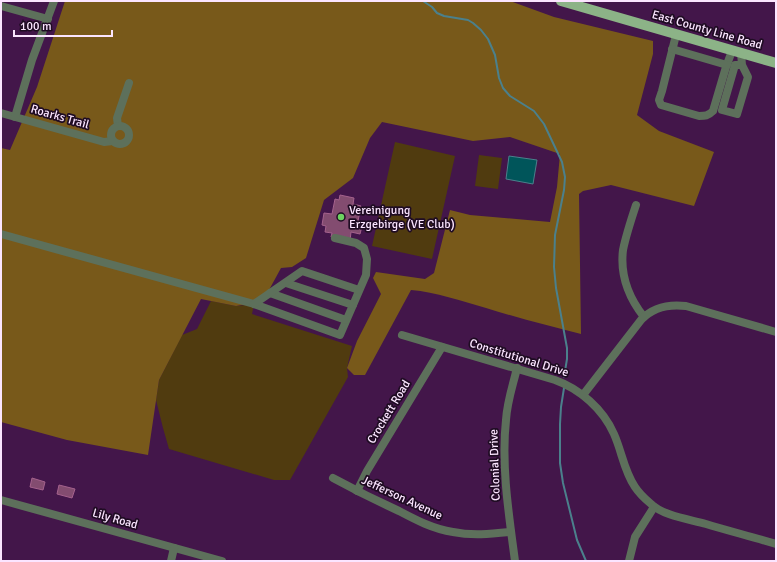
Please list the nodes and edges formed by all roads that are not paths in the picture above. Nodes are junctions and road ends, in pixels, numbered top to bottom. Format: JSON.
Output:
{"nodes":[{"id":1,"x":54,"y":1,"type":"edge"},
{"id":2,"x":561,"y":1,"type":"edge"},
{"id":3,"x":1,"y":6,"type":"edge"},
{"id":4,"x":48,"y":19,"type":"junction"},
{"id":5,"x":676,"y":35,"type":"junction"},
{"id":6,"x":712,"y":45,"type":"junction"},
{"id":7,"x":672,"y":50,"type":"junction"},
{"id":8,"x":737,"y":52,"type":"junction"},
{"id":9,"x":708,"y":59,"type":"junction"},
{"id":10,"x":776,"y":63,"type":"edge"},
{"id":11,"x":727,"y":65,"type":"junction"},
{"id":12,"x":742,"y":65,"type":"junction"},
{"id":13,"x":129,"y":82,"type":"dead end"},
{"id":14,"x":1,"y":113,"type":"edge"},
{"id":15,"x":15,"y":117,"type":"junction"},
{"id":16,"x":118,"y":126,"type":"junction"},
{"id":17,"x":113,"y":140,"type":"junction"},
{"id":18,"x":636,"y":205,"type":"dead end"},
{"id":19,"x":1,"y":234,"type":"edge"},
{"id":20,"x":335,"y":238,"type":"dead end"},
{"id":21,"x":286,"y":283,"type":"junction"},
{"id":22,"x":359,"y":290,"type":"junction"},
{"id":23,"x":270,"y":293,"type":"junction"},
{"id":24,"x":254,"y":304,"type":"junction"},
{"id":25,"x":353,"y":305,"type":"junction"},
{"id":26,"x":644,"y":317,"type":"junction"},
{"id":27,"x":346,"y":320,"type":"junction"},
{"id":28,"x":776,"y":332,"type":"edge"},
{"id":29,"x":402,"y":335,"type":"dead end"},
{"id":30,"x":442,"y":347,"type":"junction"},
{"id":31,"x":517,"y":368,"type":"junction"},
{"id":32,"x":583,"y":395,"type":"junction"},
{"id":33,"x":333,"y":478,"type":"dead end"},
{"id":34,"x":357,"y":491,"type":"junction"},
{"id":35,"x":1,"y":500,"type":"edge"},
{"id":36,"x":654,"y":506,"type":"junction"},
{"id":37,"x":511,"y":532,"type":"junction"},
{"id":38,"x":776,"y":544,"type":"edge"},
{"id":39,"x":174,"y":548,"type":"junction"},
{"id":40,"x":171,"y":561,"type":"edge"},
{"id":41,"x":222,"y":561,"type":"edge"},
{"id":42,"x":515,"y":561,"type":"edge"},
{"id":43,"x":629,"y":561,"type":"edge"}],
"edges":[{"from":1,"to":4,"type":"street"},
{"from":2,"to":5,"type":"main road","name":"East County Line Road"},
{"from":3,"to":4,"type":"street"},
{"from":4,"to":15,"type":"street"},
{"from":5,"to":6,"type":"main road","name":"East County Line Road"},
{"from":5,"to":7,"type":"street"},
{"from":6,"to":8,"type":"main road","name":"East County Line Road"},
{"from":6,"to":9,"type":"street"},
{"from":7,"to":9,"type":"street"},
{"from":7,"to":11,"type":"street"},
{"from":8,"to":10,"type":"main road","name":"East County Line Road"},
{"from":8,"to":11,"type":"street"},
{"from":8,"to":12,"type":"street"},
{"from":9,"to":11,"type":"street"},
{"from":12,"to":12,"type":"street"},
{"from":13,"to":16,"type":"street"},
{"from":14,"to":15,"type":"street","name":"Roarks Trail"},
{"from":15,"to":17,"type":"street","name":"Roarks Trail"},
{"from":16,"to":17,"type":"street"},
{"from":16,"to":17,"type":"street"},
{"from":18,"to":26,"type":"street"},
{"from":19,"to":24,"type":"street"},
{"from":20,"to":22,"type":"street"},
{"from":21,"to":22,"type":"street"},
{"from":21,"to":23,"type":"street"},
{"from":21,"to":25,"type":"street"},
{"from":22,"to":25,"type":"street"},
{"from":23,"to":24,"type":"street"},
{"from":23,"to":27,"type":"street"},
{"from":24,"to":27,"type":"street"},
{"from":25,"to":27,"type":"street"},
{"from":26,"to":28,"type":"street"},
{"from":26,"to":32,"type":"street"},
{"from":29,"to":30,"type":"street","name":"Constitutional Drive"},
{"from":30,"to":31,"type":"street","name":"Constitutional Drive"},
{"from":30,"to":34,"type":"street","name":"Crockett Road"},
{"from":31,"to":32,"type":"street","name":"Constitutional Drive"},
{"from":31,"to":37,"type":"street","name":"Colonial Drive"},
{"from":32,"to":36,"type":"street","name":"Constitutional Drive"},
{"from":33,"to":34,"type":"street","name":"Jefferson Avenue"},
{"from":34,"to":37,"type":"street","name":"Jefferson Avenue"},
{"from":35,"to":39,"type":"street","name":"Lily Road"},
{"from":36,"to":38,"type":"street","name":"Constitutional Drive"},
{"from":36,"to":43,"type":"street"},
{"from":37,"to":42,"type":"street","name":"Colonial Drive"},
{"from":39,"to":40,"type":"street"},
{"from":39,"to":41,"type":"street","name":"Lily Road"}]}
